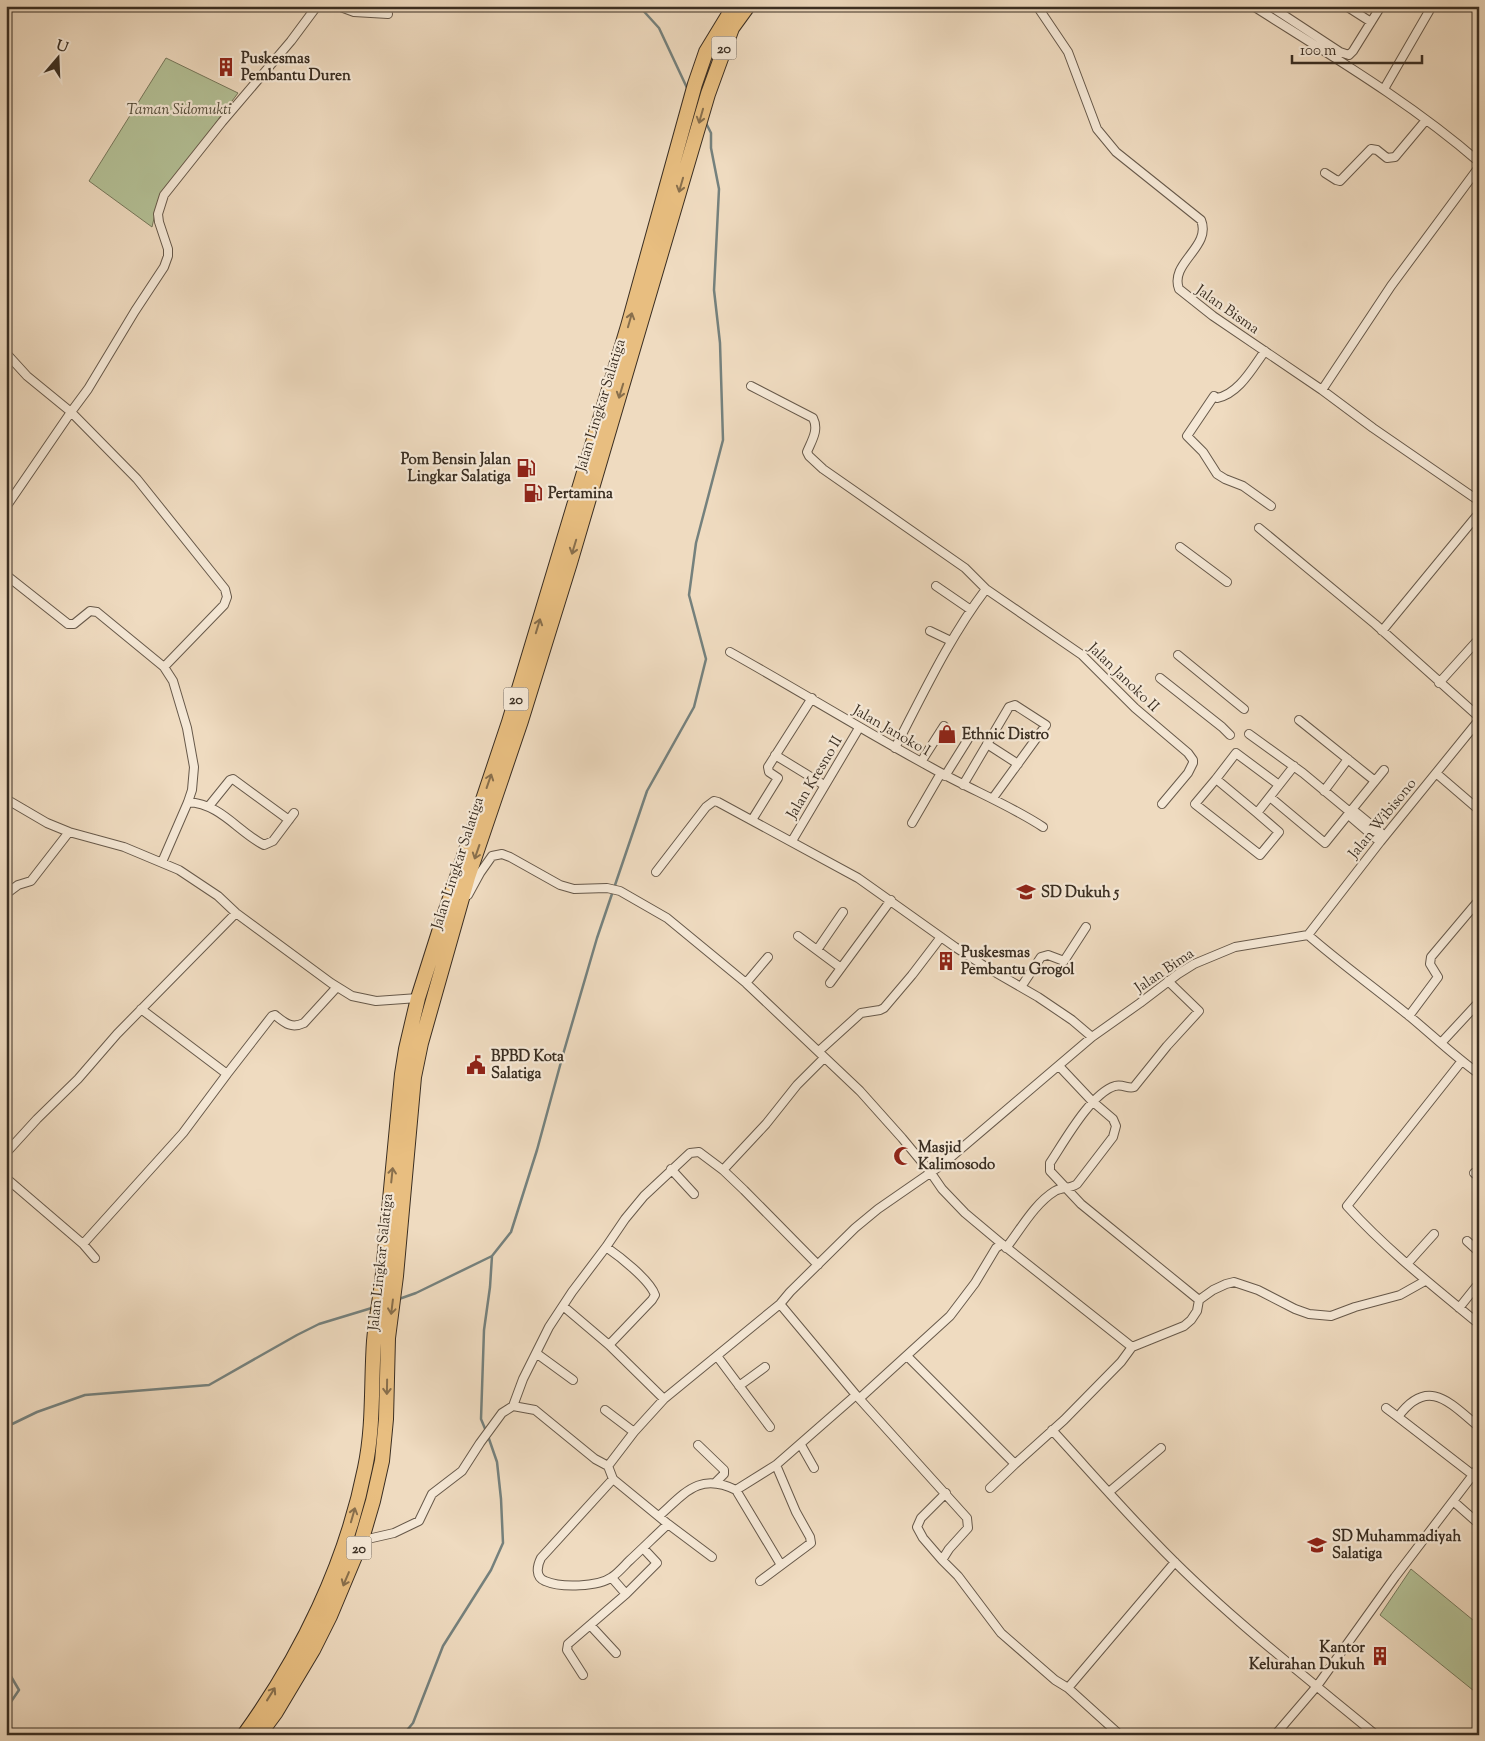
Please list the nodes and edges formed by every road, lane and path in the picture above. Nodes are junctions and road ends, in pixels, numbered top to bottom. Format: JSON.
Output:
{"nodes":[{"id":1,"x":317,"y":6,"type":"edge"},
{"id":2,"x":338,"y":6,"type":"edge"},
{"id":3,"x":734,"y":6,"type":"edge"},
{"id":4,"x":748,"y":6,"type":"edge"},
{"id":5,"x":1037,"y":6,"type":"edge"},
{"id":6,"x":1253,"y":6,"type":"edge"},
{"id":7,"x":1270,"y":6,"type":"edge"},
{"id":8,"x":1346,"y":6,"type":"edge"},
{"id":9,"x":1381,"y":6,"type":"edge"},
{"id":10,"x":1432,"y":6,"type":"edge"},
{"id":11,"x":388,"y":14,"type":"dead end"},
{"id":12,"x":1371,"y":22,"type":"junction"},
{"id":13,"x":1384,"y":89,"type":"junction"},
{"id":14,"x":1426,"y":120,"type":"junction"},
{"id":15,"x":1479,"y":162,"type":"edge"},
{"id":16,"x":1479,"y":167,"type":"edge"},
{"id":17,"x":1325,"y":174,"type":"dead end"},
{"id":18,"x":1265,"y":351,"type":"junction"},
{"id":19,"x":6,"y":353,"type":"edge"},
{"id":20,"x":751,"y":386,"type":"dead end"},
{"id":21,"x":1322,"y":390,"type":"junction"},
{"id":22,"x":70,"y":412,"type":"junction"},
{"id":23,"x":10,"y":495,"type":"edge"},
{"id":24,"x":1479,"y":501,"type":"edge"},
{"id":25,"x":1271,"y":506,"type":"dead end"},
{"id":26,"x":6,"y":507,"type":"edge"},
{"id":27,"x":1479,"y":513,"type":"edge"},
{"id":28,"x":1259,"y":528,"type":"dead end"},
{"id":29,"x":1180,"y":547,"type":"dead end"},
{"id":30,"x":6,"y":575,"type":"edge"},
{"id":31,"x":1227,"y":582,"type":"dead end"},
{"id":32,"x":936,"y":586,"type":"dead end"},
{"id":33,"x":986,"y":589,"type":"junction"},
{"id":34,"x":971,"y":610,"type":"junction"},
{"id":35,"x":930,"y":631,"type":"dead end"},
{"id":36,"x":1382,"y":631,"type":"junction"},
{"id":37,"x":951,"y":641,"type":"junction"},
{"id":38,"x":1478,"y":642,"type":"edge"},
{"id":39,"x":730,"y":652,"type":"dead end"},
{"id":40,"x":1178,"y":655,"type":"dead end"},
{"id":41,"x":164,"y":667,"type":"junction"},
{"id":42,"x":1160,"y":678,"type":"dead end"},
{"id":43,"x":1439,"y":683,"type":"junction"},
{"id":44,"x":812,"y":698,"type":"junction"},
{"id":45,"x":1244,"y":709,"type":"dead end"},
{"id":46,"x":1479,"y":718,"type":"edge"},
{"id":47,"x":1299,"y":720,"type":"dead end"},
{"id":48,"x":944,"y":726,"type":"dead end"},
{"id":49,"x":859,"y":728,"type":"junction"},
{"id":50,"x":1249,"y":734,"type":"dead end"},
{"id":51,"x":1230,"y":735,"type":"dead end"},
{"id":52,"x":970,"y":736,"type":"dead end"},
{"id":53,"x":987,"y":744,"type":"junction"},
{"id":54,"x":895,"y":748,"type":"junction"},
{"id":55,"x":775,"y":755,"type":"junction"},
{"id":56,"x":1348,"y":759,"type":"junction"},
{"id":57,"x":921,"y":762,"type":"junction"},
{"id":58,"x":1018,"y":764,"type":"junction"},
{"id":59,"x":1294,"y":766,"type":"junction"},
{"id":60,"x":1384,"y":770,"type":"dead end"},
{"id":61,"x":1436,"y":773,"type":"junction"},
{"id":62,"x":943,"y":774,"type":"junction"},
{"id":63,"x":1216,"y":780,"type":"junction"},
{"id":64,"x":1375,"y":781,"type":"junction"},
{"id":65,"x":963,"y":784,"type":"junction"},
{"id":66,"x":824,"y":785,"type":"junction"},
{"id":67,"x":1279,"y":785,"type":"junction"},
{"id":68,"x":1324,"y":791,"type":"junction"},
{"id":69,"x":1270,"y":797,"type":"junction"},
{"id":70,"x":993,"y":798,"type":"junction"},
{"id":71,"x":6,"y":799,"type":"edge"},
{"id":72,"x":188,"y":802,"type":"junction"},
{"id":73,"x":1162,"y":804,"type":"dead end"},
{"id":74,"x":209,"y":806,"type":"junction"},
{"id":75,"x":1479,"y":810,"type":"edge"},
{"id":76,"x":1350,"y":812,"type":"junction"},
{"id":77,"x":294,"y":813,"type":"dead end"},
{"id":78,"x":1257,"y":813,"type":"junction"},
{"id":79,"x":288,"y":820,"type":"junction"},
{"id":80,"x":752,"y":820,"type":"junction"},
{"id":81,"x":912,"y":823,"type":"dead end"},
{"id":82,"x":1043,"y":827,"type":"dead end"},
{"id":83,"x":69,"y":832,"type":"junction"},
{"id":84,"x":1383,"y":838,"type":"junction"},
{"id":85,"x":792,"y":841,"type":"junction"},
{"id":86,"x":162,"y":862,"type":"junction"},
{"id":87,"x":656,"y":872,"type":"dead end"},
{"id":88,"x":6,"y":894,"type":"edge"},
{"id":89,"x":891,"y":900,"type":"junction"},
{"id":90,"x":1479,"y":900,"type":"edge"},
{"id":91,"x":236,"y":912,"type":"junction"},
{"id":92,"x":843,"y":912,"type":"dead end"},
{"id":93,"x":450,"y":915,"type":"junction"},
{"id":94,"x":1086,"y":928,"type":"dead end"},
{"id":95,"x":1308,"y":935,"type":"junction"},
{"id":96,"x":798,"y":936,"type":"dead end"},
{"id":97,"x":941,"y":937,"type":"junction"},
{"id":98,"x":817,"y":950,"type":"junction"},
{"id":99,"x":768,"y":957,"type":"dead end"},
{"id":100,"x":436,"y":965,"type":"junction"},
{"id":101,"x":841,"y":968,"type":"junction"},
{"id":102,"x":1168,"y":981,"type":"junction"},
{"id":103,"x":746,"y":983,"type":"junction"},
{"id":104,"x":830,"y":983,"type":"dead end"},
{"id":105,"x":337,"y":987,"type":"junction"},
{"id":106,"x":1021,"y":987,"type":"junction"},
{"id":107,"x":418,"y":998,"type":"junction"},
{"id":108,"x":1479,"y":1002,"type":"edge"},
{"id":109,"x":141,"y":1009,"type":"junction"},
{"id":110,"x":1409,"y":1016,"type":"junction"},
{"id":111,"x":1092,"y":1037,"type":"junction"},
{"id":112,"x":1441,"y":1043,"type":"junction"},
{"id":113,"x":821,"y":1055,"type":"junction"},
{"id":114,"x":1462,"y":1062,"type":"junction"},
{"id":115,"x":1059,"y":1066,"type":"junction"},
{"id":116,"x":227,"y":1074,"type":"junction"},
{"id":117,"x":1479,"y":1074,"type":"edge"},
{"id":118,"x":1092,"y":1101,"type":"junction"},
{"id":119,"x":6,"y":1153,"type":"edge"},
{"id":120,"x":672,"y":1170,"type":"junction"},
{"id":121,"x":723,"y":1170,"type":"junction"},
{"id":122,"x":931,"y":1173,"type":"junction"},
{"id":123,"x":6,"y":1178,"type":"edge"},
{"id":124,"x":1067,"y":1187,"type":"junction"},
{"id":125,"x":694,"y":1194,"type":"dead end"},
{"id":126,"x":1434,"y":1234,"type":"dead end"},
{"id":127,"x":1467,"y":1241,"type":"dead end"},
{"id":128,"x":83,"y":1244,"type":"junction"},
{"id":129,"x":606,"y":1246,"type":"junction"},
{"id":130,"x":1004,"y":1246,"type":"junction"},
{"id":131,"x":1479,"y":1252,"type":"edge"},
{"id":132,"x":95,"y":1258,"type":"dead end"},
{"id":133,"x":1407,"y":1264,"type":"junction"},
{"id":134,"x":818,"y":1265,"type":"junction"},
{"id":135,"x":389,"y":1276,"type":"junction"},
{"id":136,"x":1425,"y":1281,"type":"junction"},
{"id":137,"x":1479,"y":1284,"type":"edge"},
{"id":138,"x":1200,"y":1300,"type":"junction"},
{"id":139,"x":780,"y":1304,"type":"junction"},
{"id":140,"x":563,"y":1306,"type":"junction"},
{"id":141,"x":1460,"y":1308,"type":"junction"},
{"id":142,"x":1479,"y":1324,"type":"edge"},
{"id":143,"x":381,"y":1340,"type":"junction"},
{"id":144,"x":609,"y":1345,"type":"junction"},
{"id":145,"x":1132,"y":1347,"type":"junction"},
{"id":146,"x":536,"y":1353,"type":"junction"},
{"id":147,"x":717,"y":1356,"type":"junction"},
{"id":148,"x":907,"y":1356,"type":"junction"},
{"id":149,"x":765,"y":1367,"type":"dead end"},
{"id":150,"x":573,"y":1380,"type":"dead end"},
{"id":151,"x":739,"y":1386,"type":"junction"},
{"id":152,"x":858,"y":1397,"type":"junction"},
{"id":153,"x":664,"y":1399,"type":"junction"},
{"id":154,"x":513,"y":1406,"type":"junction"},
{"id":155,"x":1386,"y":1408,"type":"dead end"},
{"id":156,"x":605,"y":1410,"type":"dead end"},
{"id":157,"x":1398,"y":1417,"type":"junction"},
{"id":158,"x":770,"y":1427,"type":"dead end"},
{"id":159,"x":1479,"y":1427,"type":"edge"},
{"id":160,"x":1052,"y":1430,"type":"junction"},
{"id":161,"x":634,"y":1432,"type":"junction"},
{"id":162,"x":698,"y":1445,"type":"dead end"},
{"id":163,"x":801,"y":1445,"type":"junction"},
{"id":164,"x":1162,"y":1448,"type":"dead end"},
{"id":165,"x":1015,"y":1464,"type":"junction"},
{"id":166,"x":776,"y":1465,"type":"junction"},
{"id":167,"x":608,"y":1466,"type":"junction"},
{"id":168,"x":814,"y":1468,"type":"dead end"},
{"id":169,"x":1477,"y":1471,"type":"edge"},
{"id":170,"x":613,"y":1479,"type":"junction"},
{"id":171,"x":716,"y":1482,"type":"junction"},
{"id":172,"x":990,"y":1488,"type":"dead end"},
{"id":173,"x":736,"y":1490,"type":"junction"},
{"id":174,"x":1109,"y":1492,"type":"junction"},
{"id":175,"x":946,"y":1493,"type":"junction"},
{"id":176,"x":1453,"y":1501,"type":"junction"},
{"id":177,"x":659,"y":1516,"type":"junction"},
{"id":178,"x":668,"y":1524,"type":"junction"},
{"id":179,"x":1479,"y":1524,"type":"edge"},
{"id":180,"x":346,"y":1538,"type":"junction"},
{"id":181,"x":361,"y":1542,"type":"junction"},
{"id":182,"x":643,"y":1548,"type":"junction"},
{"id":183,"x":712,"y":1557,"type":"dead end"},
{"id":184,"x":942,"y":1560,"type":"junction"},
{"id":185,"x":1175,"y":1562,"type":"junction"},
{"id":186,"x":781,"y":1565,"type":"junction"},
{"id":187,"x":612,"y":1578,"type":"junction"},
{"id":188,"x":760,"y":1581,"type":"dead end"},
{"id":189,"x":626,"y":1594,"type":"junction"},
{"id":190,"x":591,"y":1626,"type":"junction"},
{"id":191,"x":616,"y":1653,"type":"dead end"},
{"id":192,"x":583,"y":1675,"type":"dead end"},
{"id":193,"x":1317,"y":1686,"type":"junction"},
{"id":194,"x":1068,"y":1688,"type":"junction"},
{"id":195,"x":244,"y":1735,"type":"edge"},
{"id":196,"x":259,"y":1735,"type":"edge"},
{"id":197,"x":1120,"y":1735,"type":"edge"},
{"id":198,"x":1275,"y":1735,"type":"edge"},
{"id":199,"x":1376,"y":1735,"type":"edge"}],
"edges":[{"from":1,"to":22,"type":"street"},
{"from":2,"to":11,"type":"street"},
{"from":93,"to":3,"type":"highway","name":"Jalan Lingkar Salatiga","number":"20","one_way":true},
{"from":4,"to":93,"type":"highway","name":"Jalan Lingkar Salatiga","number":"20","one_way":true},
{"from":5,"to":18,"type":"street","name":"Jalan Bisma"},
{"from":6,"to":13,"type":"street"},
{"from":7,"to":12,"type":"street"},
{"from":8,"to":12,"type":"street"},
{"from":9,"to":12,"type":"street"},
{"from":10,"to":13,"type":"street"},
{"from":13,"to":14,"type":"street"},
{"from":14,"to":15,"type":"street"},
{"from":14,"to":17,"type":"street"},
{"from":16,"to":21,"type":"street"},
{"from":18,"to":21,"type":"street","name":"Jalan Bisma"},
{"from":18,"to":25,"type":"street"},
{"from":19,"to":22,"type":"street"},
{"from":20,"to":33,"type":"street","name":"Jalan Janoko II"},
{"from":21,"to":24,"type":"street","name":"Jalan Bisma"},
{"from":22,"to":23,"type":"street"},
{"from":22,"to":41,"type":"street"},
{"from":23,"to":26,"type":"street"},
{"from":27,"to":36,"type":"street"},
{"from":28,"to":36,"type":"street"},
{"from":29,"to":31,"type":"street"},
{"from":30,"to":41,"type":"street"},
{"from":32,"to":34,"type":"street"},
{"from":33,"to":34,"type":"street"},
{"from":33,"to":73,"type":"street","name":"Jalan Janoko II"},
{"from":34,"to":37,"type":"street"},
{"from":35,"to":37,"type":"street"},
{"from":36,"to":43,"type":"street"},
{"from":37,"to":54,"type":"street"},
{"from":38,"to":43,"type":"street"},
{"from":39,"to":44,"type":"street","name":"Jalan Janoko I"},
{"from":40,"to":45,"type":"street"},
{"from":41,"to":72,"type":"street"},
{"from":42,"to":51,"type":"street"},
{"from":43,"to":46,"type":"street"},
{"from":44,"to":49,"type":"street","name":"Jalan Janoko I"},
{"from":44,"to":55,"type":"street"},
{"from":46,"to":61,"type":"street","name":"Jalan Wibisono"},
{"from":47,"to":56,"type":"street"},
{"from":48,"to":57,"type":"street"},
{"from":49,"to":54,"type":"street","name":"Jalan Janoko I"},
{"from":49,"to":66,"type":"street","name":"Jalan Kresno II"},
{"from":50,"to":59,"type":"street"},
{"from":52,"to":62,"type":"street"},
{"from":53,"to":58,"type":"street"},
{"from":53,"to":58,"type":"street"},
{"from":53,"to":65,"type":"street"},
{"from":54,"to":57,"type":"street","name":"Jalan Janoko I"},
{"from":55,"to":66,"type":"street"},
{"from":55,"to":80,"type":"street"},
{"from":56,"to":64,"type":"street"},
{"from":56,"to":68,"type":"street"},
{"from":57,"to":62,"type":"street","name":"Jalan Janoko I"},
{"from":58,"to":70,"type":"street"},
{"from":59,"to":67,"type":"street"},
{"from":59,"to":68,"type":"street"},
{"from":60,"to":64,"type":"street"},
{"from":61,"to":75,"type":"street"},
{"from":61,"to":84,"type":"street","name":"Jalan Wibisono"},
{"from":62,"to":65,"type":"street","name":"Jalan Janoko I"},
{"from":62,"to":81,"type":"street"},
{"from":63,"to":67,"type":"street"},
{"from":63,"to":78,"type":"street"},
{"from":63,"to":78,"type":"street"},
{"from":64,"to":76,"type":"street"},
{"from":65,"to":70,"type":"street","name":"Jalan Janoko I"},
{"from":66,"to":85,"type":"street","name":"Jalan Kresno II"},
{"from":67,"to":69,"type":"street"},
{"from":68,"to":76,"type":"street"},
{"from":69,"to":76,"type":"street"},
{"from":69,"to":78,"type":"street"},
{"from":70,"to":82,"type":"street","name":"Jalan Janoko I"},
{"from":71,"to":83,"type":"street"},
{"from":72,"to":74,"type":"street"},
{"from":72,"to":86,"type":"street"},
{"from":74,"to":79,"type":"street"},
{"from":74,"to":79,"type":"street"},
{"from":76,"to":84,"type":"street"},
{"from":77,"to":79,"type":"street"},
{"from":80,"to":85,"type":"street"},
{"from":80,"to":87,"type":"street"},
{"from":83,"to":86,"type":"street"},
{"from":83,"to":88,"type":"street"},
{"from":84,"to":95,"type":"street","name":"Jalan Wibisono"},
{"from":85,"to":89,"type":"street"},
{"from":86,"to":91,"type":"street"},
{"from":89,"to":97,"type":"street"},
{"from":89,"to":101,"type":"street"},
{"from":90,"to":110,"type":"street"},
{"from":91,"to":105,"type":"street"},
{"from":91,"to":109,"type":"street"},
{"from":92,"to":98,"type":"street"},
{"from":93,"to":100,"type":"highway","name":"Jalan Lingkar Salatiga","number":"20"},
{"from":93,"to":103,"type":"street"},
{"from":94,"to":106,"type":"street"},
{"from":95,"to":102,"type":"street","name":"Jalan Bima"},
{"from":95,"to":110,"type":"street"},
{"from":96,"to":98,"type":"street"},
{"from":97,"to":106,"type":"street"},
{"from":97,"to":113,"type":"street"},
{"from":98,"to":101,"type":"street"},
{"from":99,"to":103,"type":"street"},
{"from":100,"to":107,"type":"highway","name":"Jalan Lingkar Salatiga","number":"20"},
{"from":100,"to":135,"type":"highway","name":"Jalan Lingkar Salatiga","number":"20"},
{"from":101,"to":104,"type":"street"},
{"from":102,"to":111,"type":"street","name":"Jalan Bima"},
{"from":102,"to":118,"type":"street"},
{"from":103,"to":113,"type":"street"},
{"from":105,"to":107,"type":"street"},
{"from":105,"to":116,"type":"street"},
{"from":106,"to":111,"type":"street"},
{"from":135,"to":107,"type":"highway","name":"Jalan Lingkar Salatiga","number":"20","one_way":true},
{"from":108,"to":112,"type":"street"},
{"from":109,"to":116,"type":"street"},
{"from":109,"to":119,"type":"street"},
{"from":110,"to":112,"type":"street"},
{"from":111,"to":115,"type":"street","name":"Jalan Bima"},
{"from":112,"to":114,"type":"street"},
{"from":113,"to":121,"type":"street"},
{"from":113,"to":122,"type":"street"},
{"from":114,"to":117,"type":"street"},
{"from":114,"to":133,"type":"street"},
{"from":115,"to":118,"type":"street"},
{"from":115,"to":122,"type":"street","name":"Jalan Bima"},
{"from":116,"to":128,"type":"street"},
{"from":118,"to":124,"type":"street"},
{"from":118,"to":124,"type":"street"},
{"from":120,"to":121,"type":"street"},
{"from":120,"to":125,"type":"street"},
{"from":120,"to":129,"type":"street"},
{"from":121,"to":134,"type":"street"},
{"from":122,"to":130,"type":"street"},
{"from":122,"to":134,"type":"street","name":"Jalan Bima"},
{"from":123,"to":128,"type":"street"},
{"from":124,"to":130,"type":"street"},
{"from":124,"to":138,"type":"street"},
{"from":126,"to":133,"type":"street"},
{"from":127,"to":131,"type":"street"},
{"from":128,"to":132,"type":"street"},
{"from":129,"to":140,"type":"street"},
{"from":129,"to":144,"type":"street"},
{"from":130,"to":145,"type":"street"},
{"from":130,"to":148,"type":"street"},
{"from":133,"to":136,"type":"street"},
{"from":134,"to":139,"type":"street","name":"Jalan Bima"},
{"from":135,"to":143,"type":"highway","name":"Jalan Lingkar Salatiga","number":"20"},
{"from":136,"to":138,"type":"street"},
{"from":136,"to":141,"type":"street"},
{"from":137,"to":141,"type":"street"},
{"from":138,"to":145,"type":"street"},
{"from":139,"to":147,"type":"street","name":"Jalan Bima"},
{"from":139,"to":152,"type":"street"},
{"from":140,"to":144,"type":"street"},
{"from":140,"to":146,"type":"street"},
{"from":141,"to":142,"type":"street"},
{"from":180,"to":143,"type":"highway","name":"Jalan Lingkar Salatiga","number":"20","one_way":true},
{"from":143,"to":181,"type":"highway","name":"Jalan Lingkar Salatiga","number":"20","one_way":true},
{"from":144,"to":153,"type":"street"},
{"from":145,"to":160,"type":"street"},
{"from":146,"to":150,"type":"street"},
{"from":146,"to":154,"type":"street"},
{"from":147,"to":151,"type":"street"},
{"from":147,"to":153,"type":"street","name":"Jalan Bima"},
{"from":148,"to":152,"type":"street"},
{"from":148,"to":165,"type":"street"},
{"from":149,"to":151,"type":"street"},
{"from":151,"to":158,"type":"street"},
{"from":152,"to":163,"type":"street"},
{"from":152,"to":175,"type":"street"},
{"from":153,"to":161,"type":"street","name":"Jalan Bima"},
{"from":154,"to":167,"type":"street"},
{"from":154,"to":181,"type":"street"},
{"from":155,"to":157,"type":"street"},
{"from":156,"to":161,"type":"street"},
{"from":157,"to":159,"type":"street"},
{"from":157,"to":169,"type":"street"},
{"from":160,"to":165,"type":"street"},
{"from":160,"to":174,"type":"street"},
{"from":161,"to":167,"type":"street","name":"Jalan Bima"},
{"from":162,"to":171,"type":"street"},
{"from":163,"to":166,"type":"street"},
{"from":163,"to":168,"type":"street"},
{"from":164,"to":174,"type":"street"},
{"from":165,"to":172,"type":"street"},
{"from":166,"to":173,"type":"street"},
{"from":166,"to":186,"type":"street"},
{"from":167,"to":170,"type":"street"},
{"from":169,"to":176,"type":"street"},
{"from":170,"to":177,"type":"street"},
{"from":170,"to":187,"type":"street"},
{"from":171,"to":173,"type":"street"},
{"from":171,"to":177,"type":"street"},
{"from":173,"to":186,"type":"street"},
{"from":174,"to":185,"type":"street"},
{"from":175,"to":184,"type":"street"},
{"from":175,"to":184,"type":"street"},
{"from":176,"to":179,"type":"street"},
{"from":176,"to":193,"type":"street"},
{"from":177,"to":178,"type":"street"},
{"from":178,"to":182,"type":"street"},
{"from":178,"to":183,"type":"street"},
{"from":180,"to":181,"type":"street"},
{"from":195,"to":180,"type":"highway","name":"Jalan Lingkar Salatiga","number":"20","one_way":true},
{"from":181,"to":196,"type":"highway","name":"Jalan Lingkar Salatiga","number":"20","one_way":true},
{"from":182,"to":187,"type":"street"},
{"from":182,"to":189,"type":"street"},
{"from":184,"to":194,"type":"street"},
{"from":185,"to":193,"type":"street"},
{"from":185,"to":194,"type":"street"},
{"from":186,"to":188,"type":"street"},
{"from":187,"to":189,"type":"street"},
{"from":189,"to":190,"type":"street"},
{"from":190,"to":191,"type":"street"},
{"from":190,"to":192,"type":"street"},
{"from":193,"to":198,"type":"street"},
{"from":193,"to":199,"type":"street"},
{"from":194,"to":197,"type":"street"}]}
